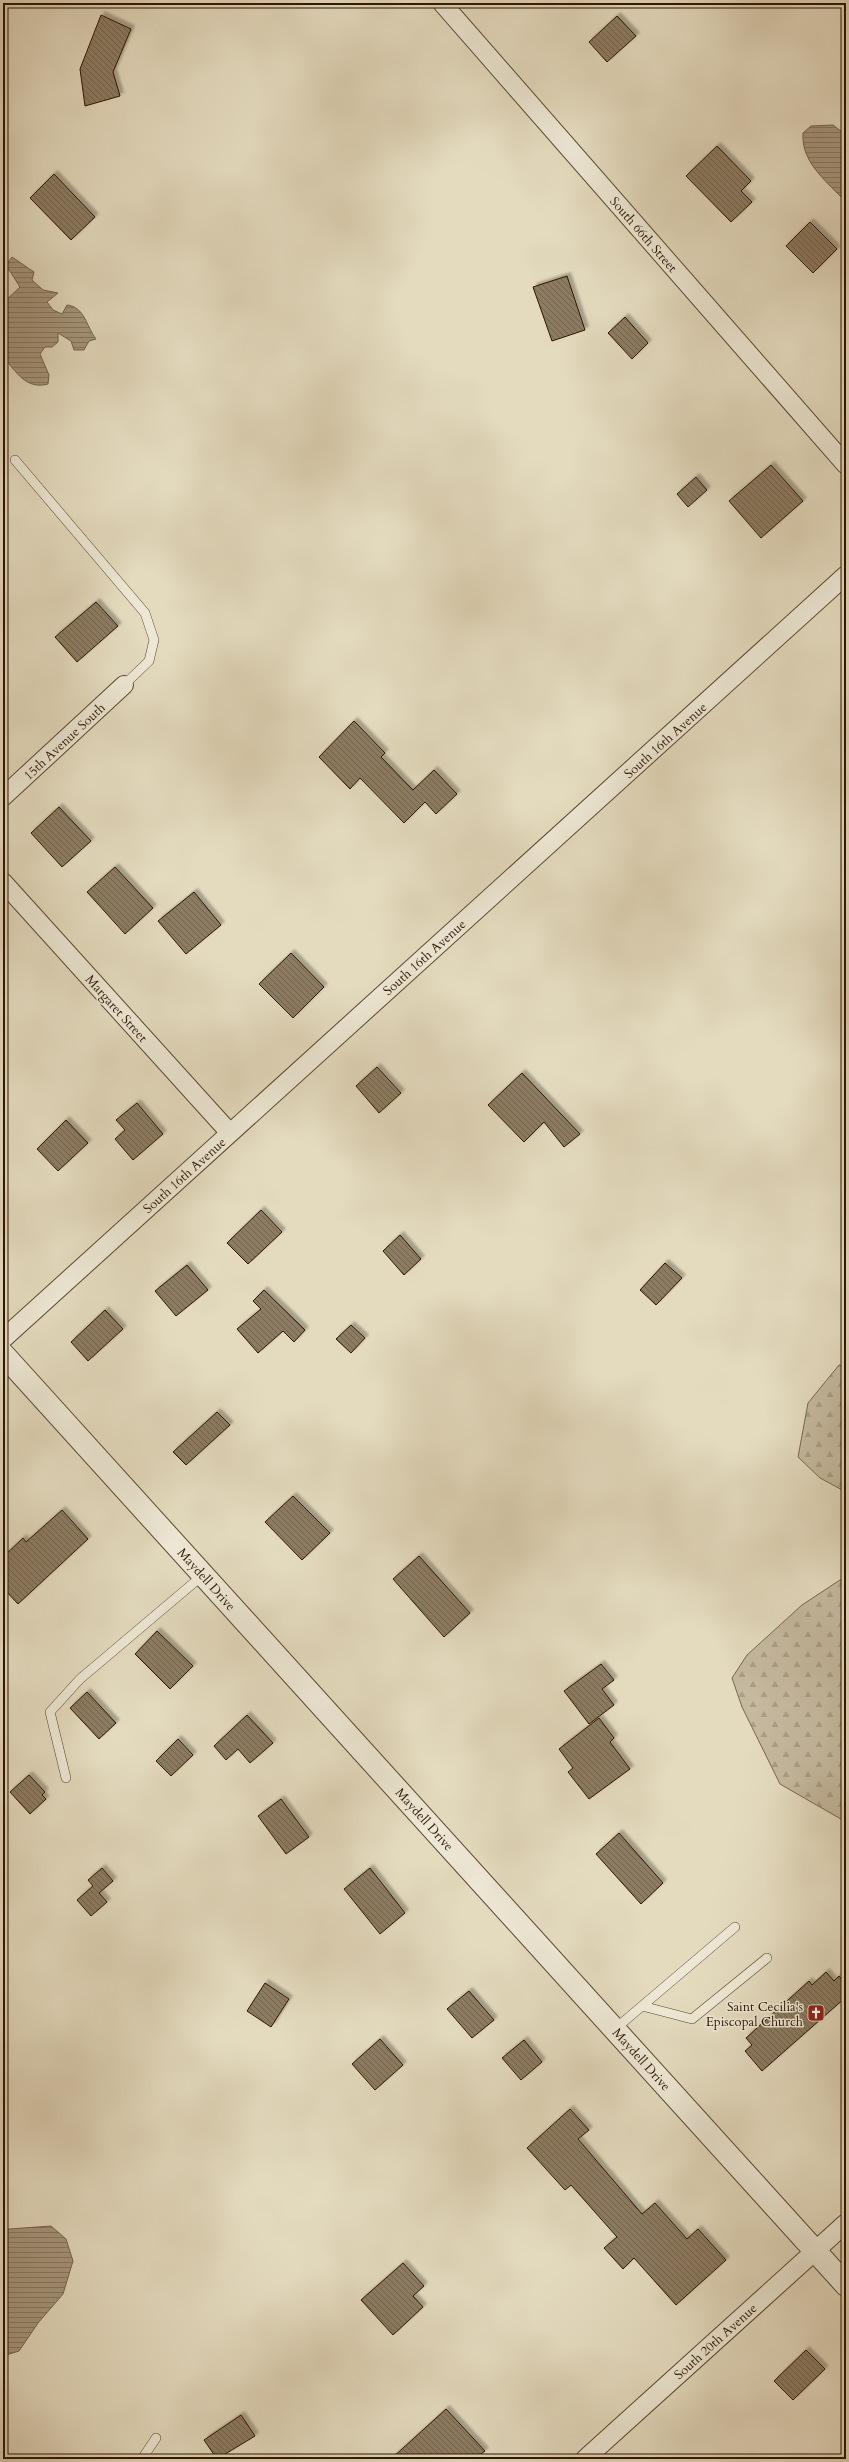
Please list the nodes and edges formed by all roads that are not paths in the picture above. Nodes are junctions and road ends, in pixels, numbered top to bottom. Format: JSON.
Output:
{"nodes":[{"id":1,"x":442,"y":3,"type":"edge"},
{"id":2,"x":15,"y":460,"type":"dead end"},
{"id":3,"x":846,"y":465,"type":"edge"},
{"id":4,"x":846,"y":575,"type":"edge"},
{"id":5,"x":124,"y":685,"type":"joint"},
{"id":6,"x":3,"y":797,"type":"edge"},
{"id":7,"x":3,"y":882,"type":"edge"},
{"id":8,"x":230,"y":1133,"type":"junction"},
{"id":9,"x":3,"y":1339,"type":"edge"},
{"id":10,"x":3,"y":1354,"type":"edge"},
{"id":11,"x":203,"y":1575,"type":"junction"},
{"id":12,"x":66,"y":1778,"type":"dead end"},
{"id":13,"x":735,"y":1927,"type":"dead end"},
{"id":14,"x":767,"y":1958,"type":"dead end"},
{"id":15,"x":642,"y":2006,"type":"junction"},
{"id":16,"x":615,"y":2029,"type":"junction"},
{"id":17,"x":846,"y":2223,"type":"edge"},
{"id":18,"x":815,"y":2250,"type":"junction"},
{"id":19,"x":846,"y":2285,"type":"edge"},
{"id":20,"x":156,"y":2438,"type":"dead end"},
{"id":21,"x":142,"y":2459,"type":"edge"},
{"id":22,"x":585,"y":2459,"type":"edge"}],
"edges":[{"from":1,"to":3,"type":"street","name":"South 66th Street"},
{"from":2,"to":5,"type":"lane"},
{"from":4,"to":8,"type":"street","name":"South 16th Avenue"},
{"from":5,"to":6,"type":"street","name":"15th Avenue South"},
{"from":7,"to":8,"type":"street","name":"Margaret Street"},
{"from":8,"to":9,"type":"street","name":"South 16th Avenue"},
{"from":10,"to":11,"type":"street","name":"Maydell Drive"},
{"from":11,"to":12,"type":"lane"},
{"from":11,"to":16,"type":"street","name":"Maydell Drive"},
{"from":13,"to":15,"type":"lane"},
{"from":14,"to":15,"type":"lane"},
{"from":15,"to":16,"type":"lane"},
{"from":16,"to":18,"type":"street","name":"Maydell Drive"},
{"from":17,"to":18,"type":"street","name":"South 20th Avenue"},
{"from":18,"to":19,"type":"street","name":"Maydell Drive"},
{"from":18,"to":22,"type":"street","name":"South 20th Avenue"},
{"from":20,"to":21,"type":"lane"}]}
